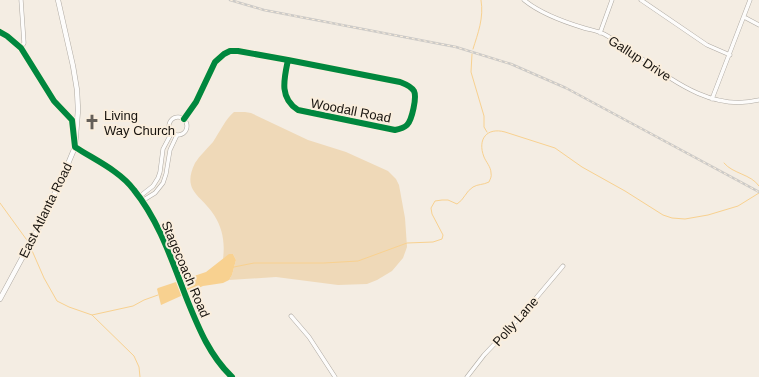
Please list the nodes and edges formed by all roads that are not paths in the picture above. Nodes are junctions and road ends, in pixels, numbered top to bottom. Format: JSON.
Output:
{"nodes":[{"id":1,"x":21,"y":0,"type":"edge"},
{"id":2,"x":58,"y":0,"type":"edge"},
{"id":3,"x":524,"y":0,"type":"edge"},
{"id":4,"x":612,"y":0,"type":"edge"},
{"id":5,"x":641,"y":0,"type":"edge"},
{"id":6,"x":750,"y":0,"type":"edge"},
{"id":7,"x":744,"y":17,"type":"junction"},
{"id":8,"x":759,"y":25,"type":"edge"},
{"id":9,"x":0,"y":32,"type":"edge"},
{"id":10,"x":600,"y":33,"type":"junction"},
{"id":11,"x":21,"y":48,"type":"junction"},
{"id":12,"x":730,"y":55,"type":"junction"},
{"id":13,"x":288,"y":60,"type":"junction"},
{"id":14,"x":712,"y":99,"type":"junction"},
{"id":15,"x":759,"y":100,"type":"edge"},
{"id":16,"x":184,"y":119,"type":"junction"},
{"id":17,"x":172,"y":132,"type":"junction"},
{"id":18,"x":177,"y":135,"type":"junction"},
{"id":19,"x":75,"y":147,"type":"junction"},
{"id":20,"x":141,"y":199,"type":"junction"},
{"id":21,"x":563,"y":266,"type":"dead end"},
{"id":22,"x":0,"y":299,"type":"edge"},
{"id":23,"x":291,"y":316,"type":"dead end"},
{"id":24,"x":232,"y":377,"type":"edge"},
{"id":25,"x":335,"y":377,"type":"edge"},
{"id":26,"x":467,"y":377,"type":"edge"}],
"edges":[{"from":1,"to":11,"type":"street"},
{"from":2,"to":19,"type":"street","name":"East Atlanta Road"},
{"from":3,"to":10,"type":"street","name":"Gallup Drive"},
{"from":4,"to":10,"type":"street"},
{"from":5,"to":12,"type":"street"},
{"from":6,"to":7,"type":"street"},
{"from":7,"to":8,"type":"street"},
{"from":7,"to":12,"type":"street"},
{"from":9,"to":11,"type":"street"},
{"from":10,"to":14,"type":"street","name":"Gallup Drive"},
{"from":11,"to":19,"type":"street"},
{"from":12,"to":14,"type":"street"},
{"from":13,"to":13,"type":"street","name":"Woodall Road"},
{"from":13,"to":16,"type":"street","name":"Woodall Road"},
{"from":14,"to":15,"type":"street","name":"Gallup Drive"},
{"from":16,"to":17,"type":"street","name":"Woodall Road"},
{"from":16,"to":18,"type":"street","name":"Woodall Road"},
{"from":17,"to":18,"type":"street"},
{"from":17,"to":20,"type":"street","name":"Woodall Road"},
{"from":18,"to":20,"type":"street","name":"Woodall Road"},
{"from":19,"to":20,"type":"street","name":"Stagecoach Road"},
{"from":19,"to":22,"type":"street","name":"East Atlanta Road"},
{"from":20,"to":24,"type":"street","name":"Stagecoach Road"},
{"from":21,"to":26,"type":"street","name":"Polly Lane"},
{"from":23,"to":25,"type":"street"}]}
